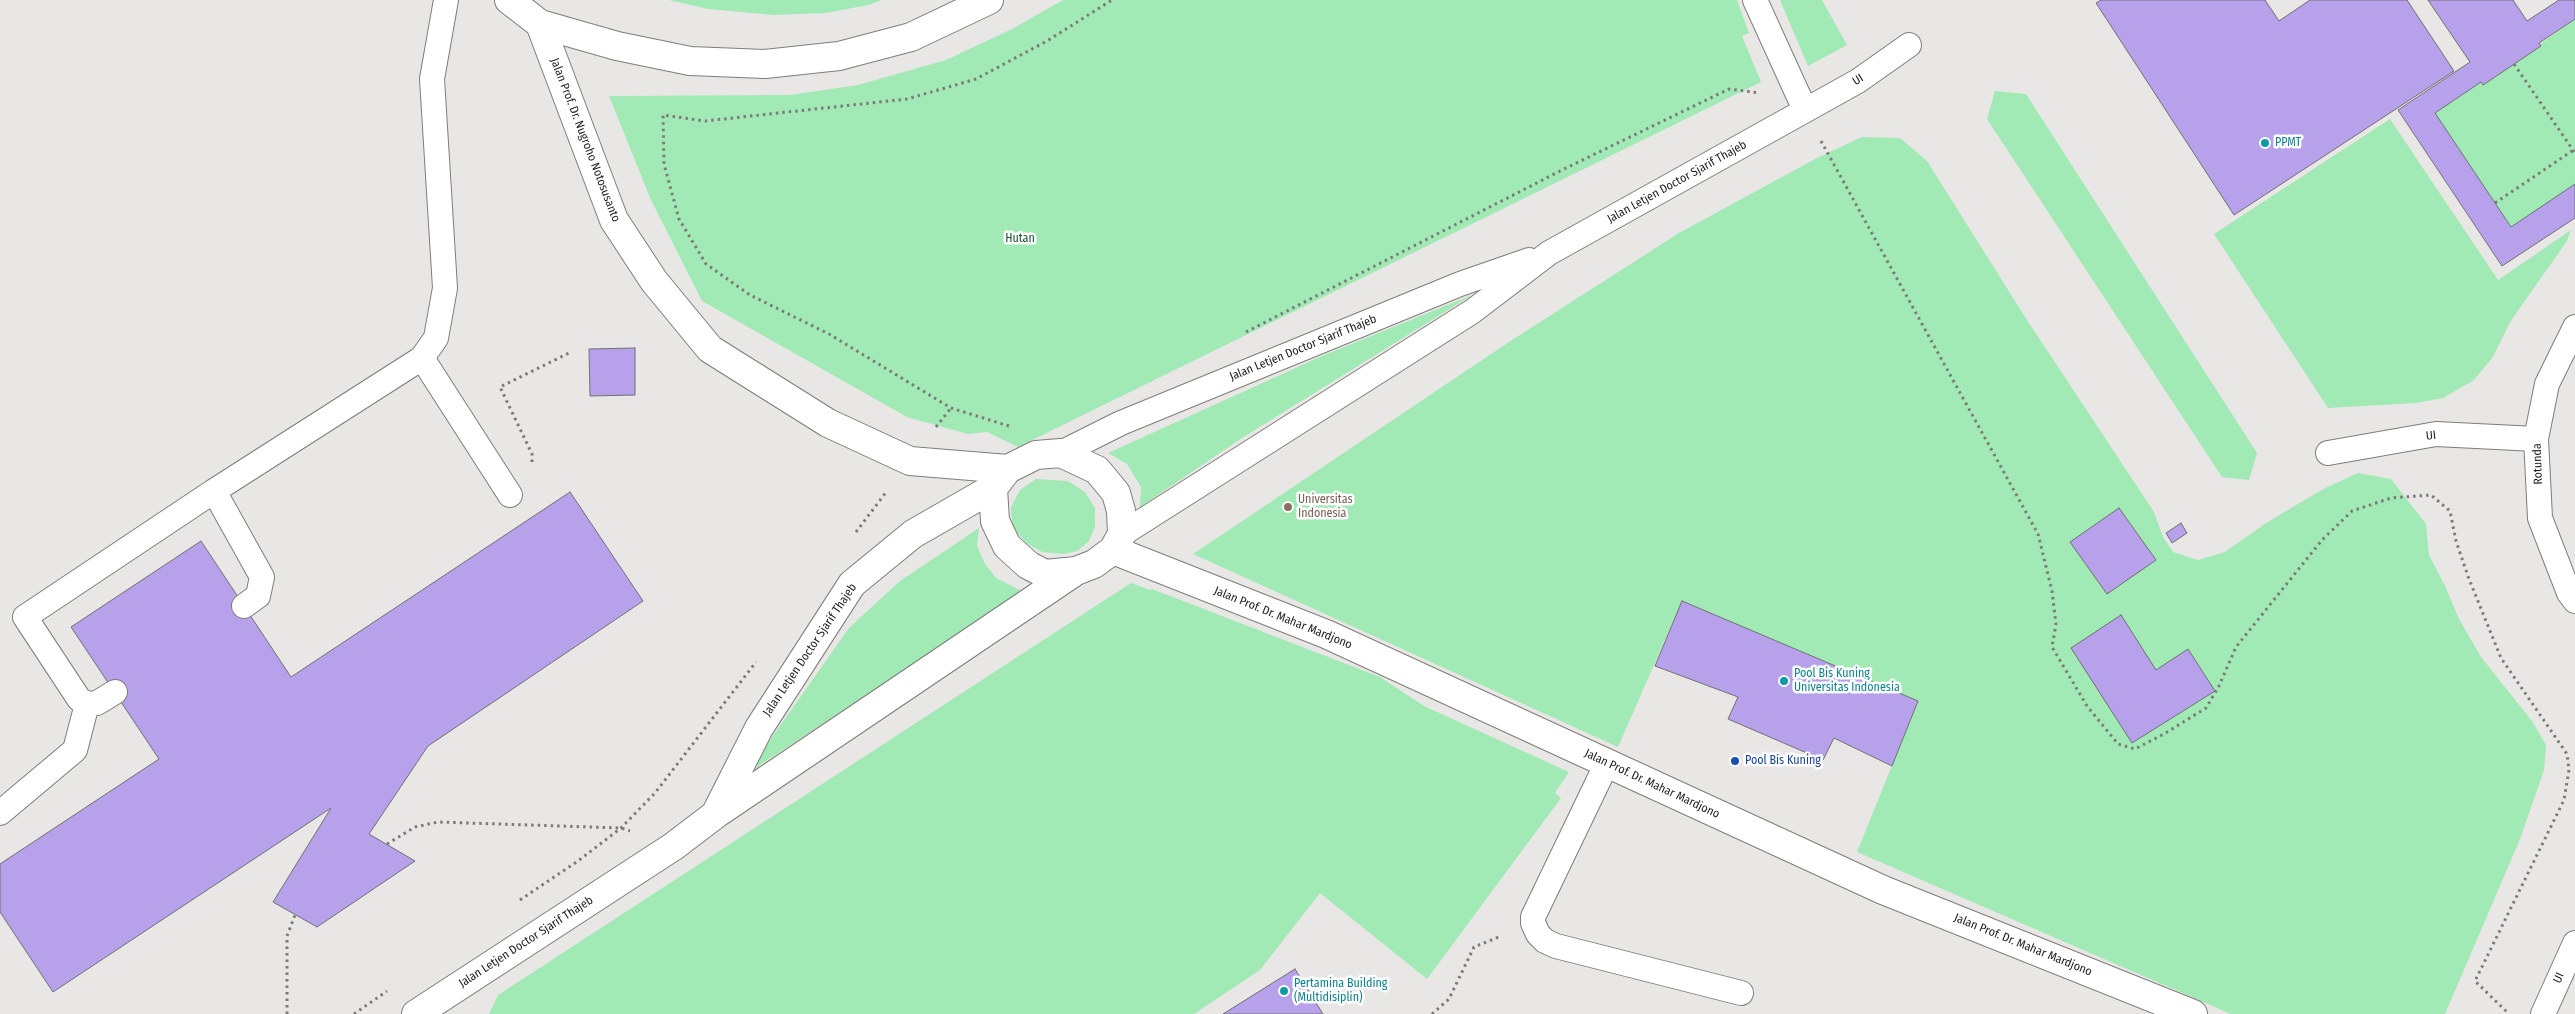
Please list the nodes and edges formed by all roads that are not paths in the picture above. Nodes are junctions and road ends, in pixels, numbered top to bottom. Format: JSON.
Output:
{"nodes":[{"id":1,"x":446,"y":0,"type":"edge"},
{"id":2,"x":509,"y":0,"type":"edge"},
{"id":3,"x":989,"y":0,"type":"edge"},
{"id":4,"x":1754,"y":0,"type":"edge"},
{"id":5,"x":540,"y":24,"type":"junction"},
{"id":6,"x":1909,"y":45,"type":"dead end"},
{"id":7,"x":1804,"y":110,"type":"junction"},
{"id":8,"x":1549,"y":253,"type":"junction"},
{"id":9,"x":2575,"y":327,"type":"edge"},
{"id":10,"x":422,"y":358,"type":"junction"},
{"id":11,"x":2536,"y":439,"type":"junction"},
{"id":12,"x":1062,"y":453,"type":"junction"},
{"id":13,"x":2328,"y":453,"type":"dead end"},
{"id":14,"x":1001,"y":478,"type":"junction"},
{"id":15,"x":214,"y":491,"type":"junction"},
{"id":16,"x":508,"y":491,"type":"road end"},
{"id":17,"x":1118,"y":542,"type":"junction"},
{"id":18,"x":1076,"y":571,"type":"junction"},
{"id":19,"x":2575,"y":601,"type":"edge"},
{"id":20,"x":244,"y":606,"type":"dead end"},
{"id":21,"x":115,"y":692,"type":"dead end"},
{"id":22,"x":87,"y":704,"type":"junction"},
{"id":23,"x":1607,"y":763,"type":"junction"},
{"id":24,"x":0,"y":813,"type":"edge"},
{"id":25,"x":716,"y":814,"type":"junction"},
{"id":26,"x":2575,"y":942,"type":"edge"},
{"id":27,"x":1741,"y":993,"type":"dead end"},
{"id":28,"x":2154,"y":1007,"type":"edge"},
{"id":29,"x":426,"y":1010,"type":"edge"},
{"id":30,"x":2193,"y":1014,"type":"edge"},
{"id":31,"x":2543,"y":1014,"type":"edge"}],
"edges":[{"from":1,"to":10,"type":"lane"},
{"from":2,"to":5,"type":"street"},
{"from":3,"to":5,"type":"street"},
{"from":4,"to":7,"type":"lane"},
{"from":5,"to":14,"type":"street","name":"Jalan Prof. Dr. Nugroho Notosusanto"},
{"from":6,"to":7,"type":"lane","name":"UI"},
{"from":7,"to":8,"type":"lane","name":"Jalan Letjen Doctor Sjarif Thajeb"},
{"from":8,"to":12,"type":"lane","name":"Jalan Letjen Doctor Sjarif Thajeb"},
{"from":8,"to":17,"type":"lane","name":"Jalan Letjen Doctor Sjarif Thajeb"},
{"from":9,"to":11,"type":"lane","name":"Rotunda"},
{"from":10,"to":15,"type":"lane"},
{"from":10,"to":16,"type":"lane"},
{"from":11,"to":13,"type":"lane","name":"UI"},
{"from":11,"to":19,"type":"lane","name":"Rotunda"},
{"from":12,"to":14,"type":"street"},
{"from":12,"to":17,"type":"street"},
{"from":14,"to":18,"type":"street"},
{"from":14,"to":25,"type":"street","name":"Jalan Letjen Doctor Sjarif Thajeb"},
{"from":15,"to":20,"type":"lane"},
{"from":15,"to":22,"type":"lane"},
{"from":17,"to":18,"type":"street"},
{"from":17,"to":23,"type":"street","name":"Jalan Prof. Dr. Mahar Mardjono"},
{"from":18,"to":25,"type":"street","name":"Jalan Letjen Doctor Sjarif Thajeb"},
{"from":21,"to":22,"type":"lane"},
{"from":22,"to":24,"type":"lane"},
{"from":23,"to":27,"type":"lane"},
{"from":23,"to":28,"type":"street","name":"Jalan Prof. Dr. Mahar Mardjono"},
{"from":25,"to":29,"type":"street","name":"Jalan Letjen Doctor Sjarif Thajeb"},
{"from":26,"to":31,"type":"lane","name":"UI"},
{"from":28,"to":30,"type":"street","name":"Jalan Prof. Dr. Mahar Mardjono"}]}
